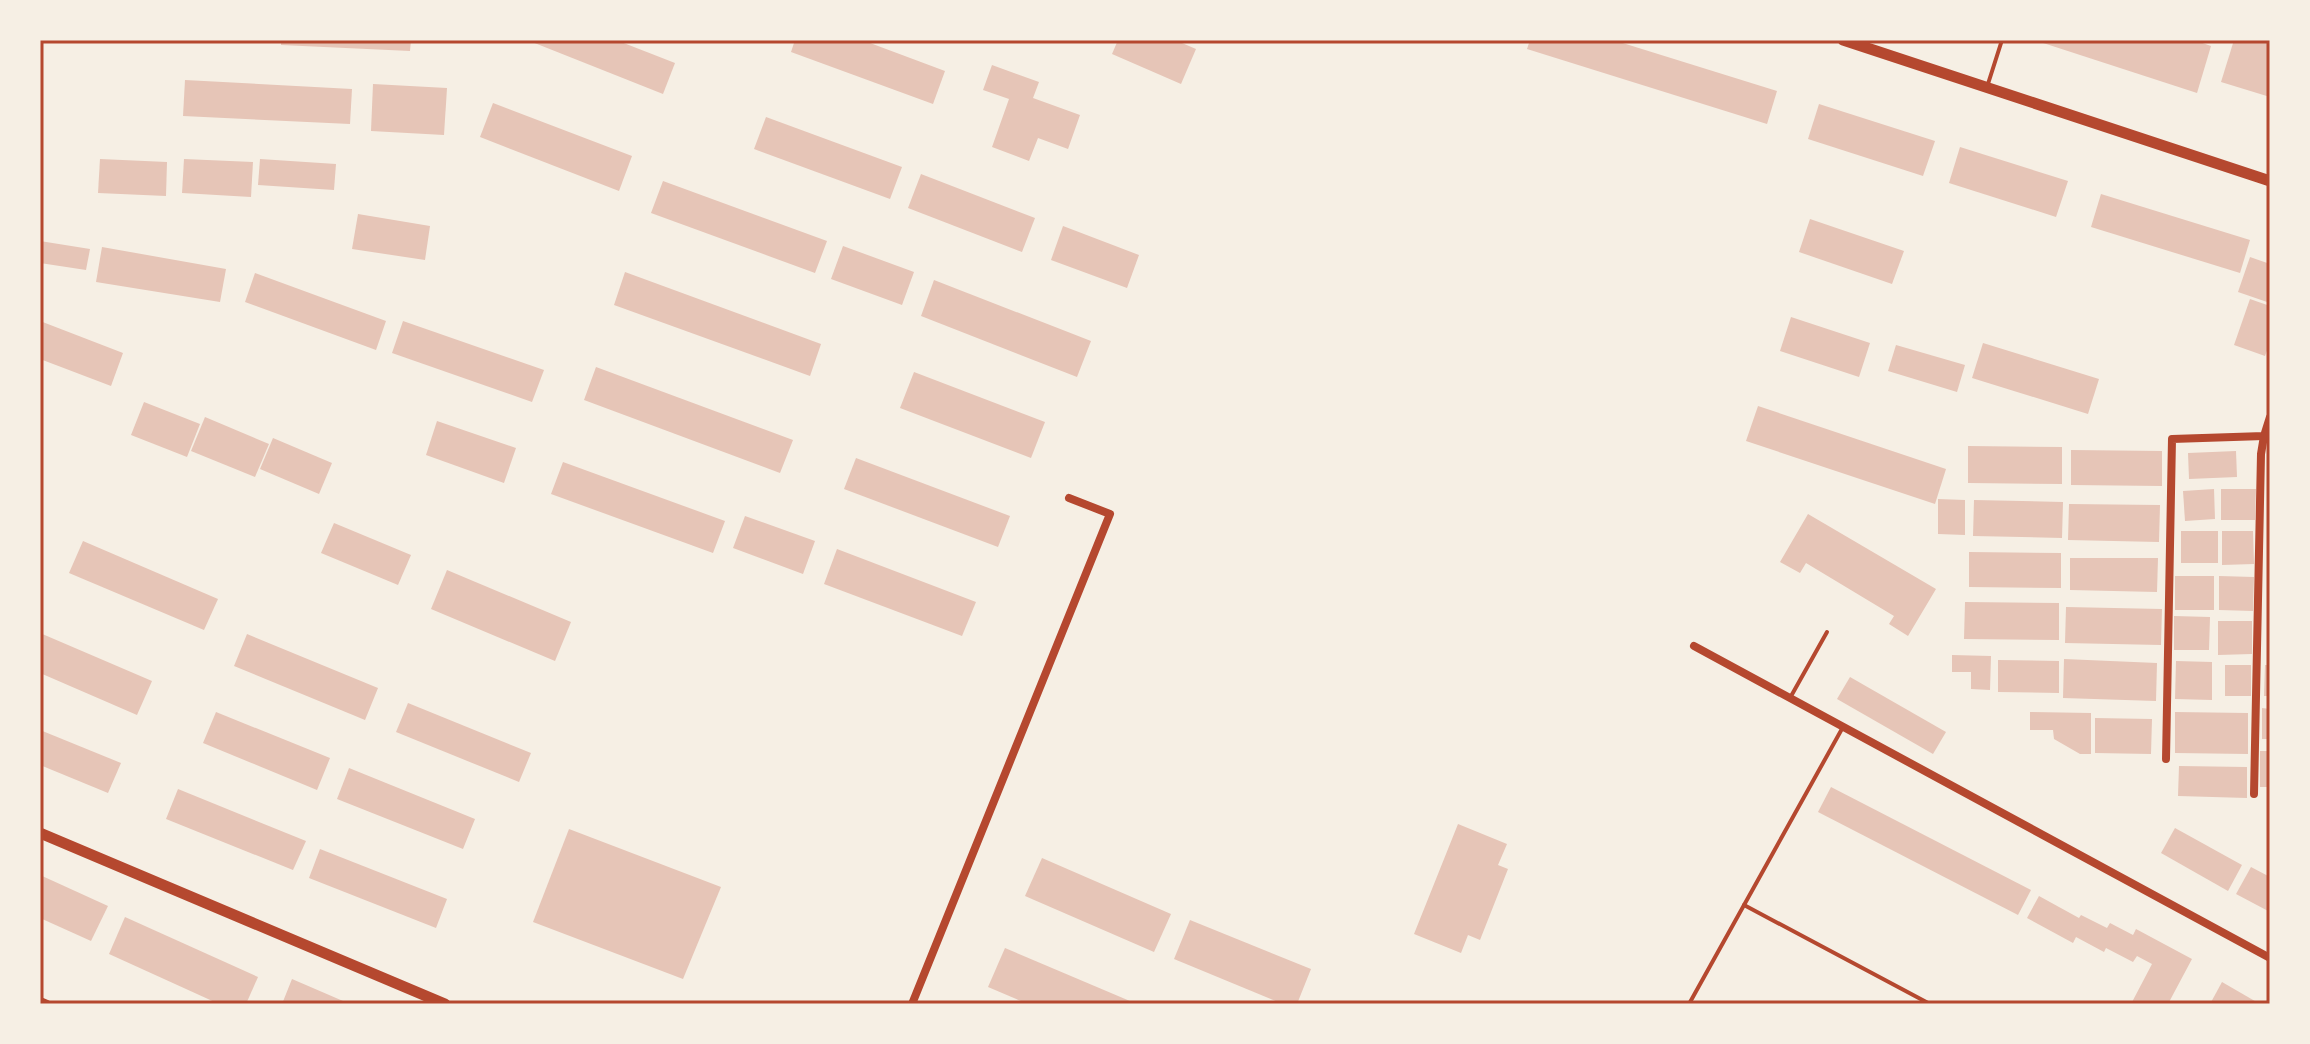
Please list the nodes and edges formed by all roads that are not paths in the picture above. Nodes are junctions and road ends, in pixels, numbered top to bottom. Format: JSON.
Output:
{"nodes":[{"id":1,"x":1843,"y":40,"type":"edge"},
{"id":2,"x":2002,"y":40,"type":"edge"},
{"id":3,"x":1987,"y":87,"type":"junction"},
{"id":4,"x":2270,"y":181,"type":"edge"},
{"id":5,"x":2270,"y":417,"type":"edge"},
{"id":6,"x":2264,"y":436,"type":"junction"},
{"id":7,"x":1069,"y":498,"type":"dead end"},
{"id":8,"x":1827,"y":632,"type":"dead end"},
{"id":9,"x":1694,"y":646,"type":"dead end"},
{"id":10,"x":1790,"y":698,"type":"junction"},
{"id":11,"x":1843,"y":727,"type":"junction"},
{"id":12,"x":2166,"y":759,"type":"dead end"},
{"id":13,"x":2254,"y":794,"type":"dead end"},
{"id":14,"x":40,"y":833,"type":"edge"},
{"id":15,"x":1744,"y":905,"type":"junction"},
{"id":16,"x":2270,"y":958,"type":"edge"},
{"id":17,"x":40,"y":1001,"type":"edge"},
{"id":18,"x":47,"y":1004,"type":"edge"},
{"id":19,"x":445,"y":1004,"type":"edge"},
{"id":20,"x":912,"y":1004,"type":"edge"},
{"id":21,"x":1689,"y":1004,"type":"edge"},
{"id":22,"x":1930,"y":1004,"type":"edge"}],
"edges":[{"from":1,"to":3,"type":"street"},
{"from":2,"to":3,"type":"lane"},
{"from":3,"to":4,"type":"street"},
{"from":5,"to":6,"type":"street"},
{"from":6,"to":12,"type":"street"},
{"from":6,"to":13,"type":"street"},
{"from":7,"to":20,"type":"street"},
{"from":8,"to":10,"type":"lane"},
{"from":9,"to":10,"type":"street"},
{"from":10,"to":11,"type":"street"},
{"from":11,"to":15,"type":"lane"},
{"from":11,"to":16,"type":"street"},
{"from":14,"to":19,"type":"street"},
{"from":15,"to":21,"type":"lane"},
{"from":15,"to":22,"type":"lane"},
{"from":17,"to":18,"type":"street"}]}
